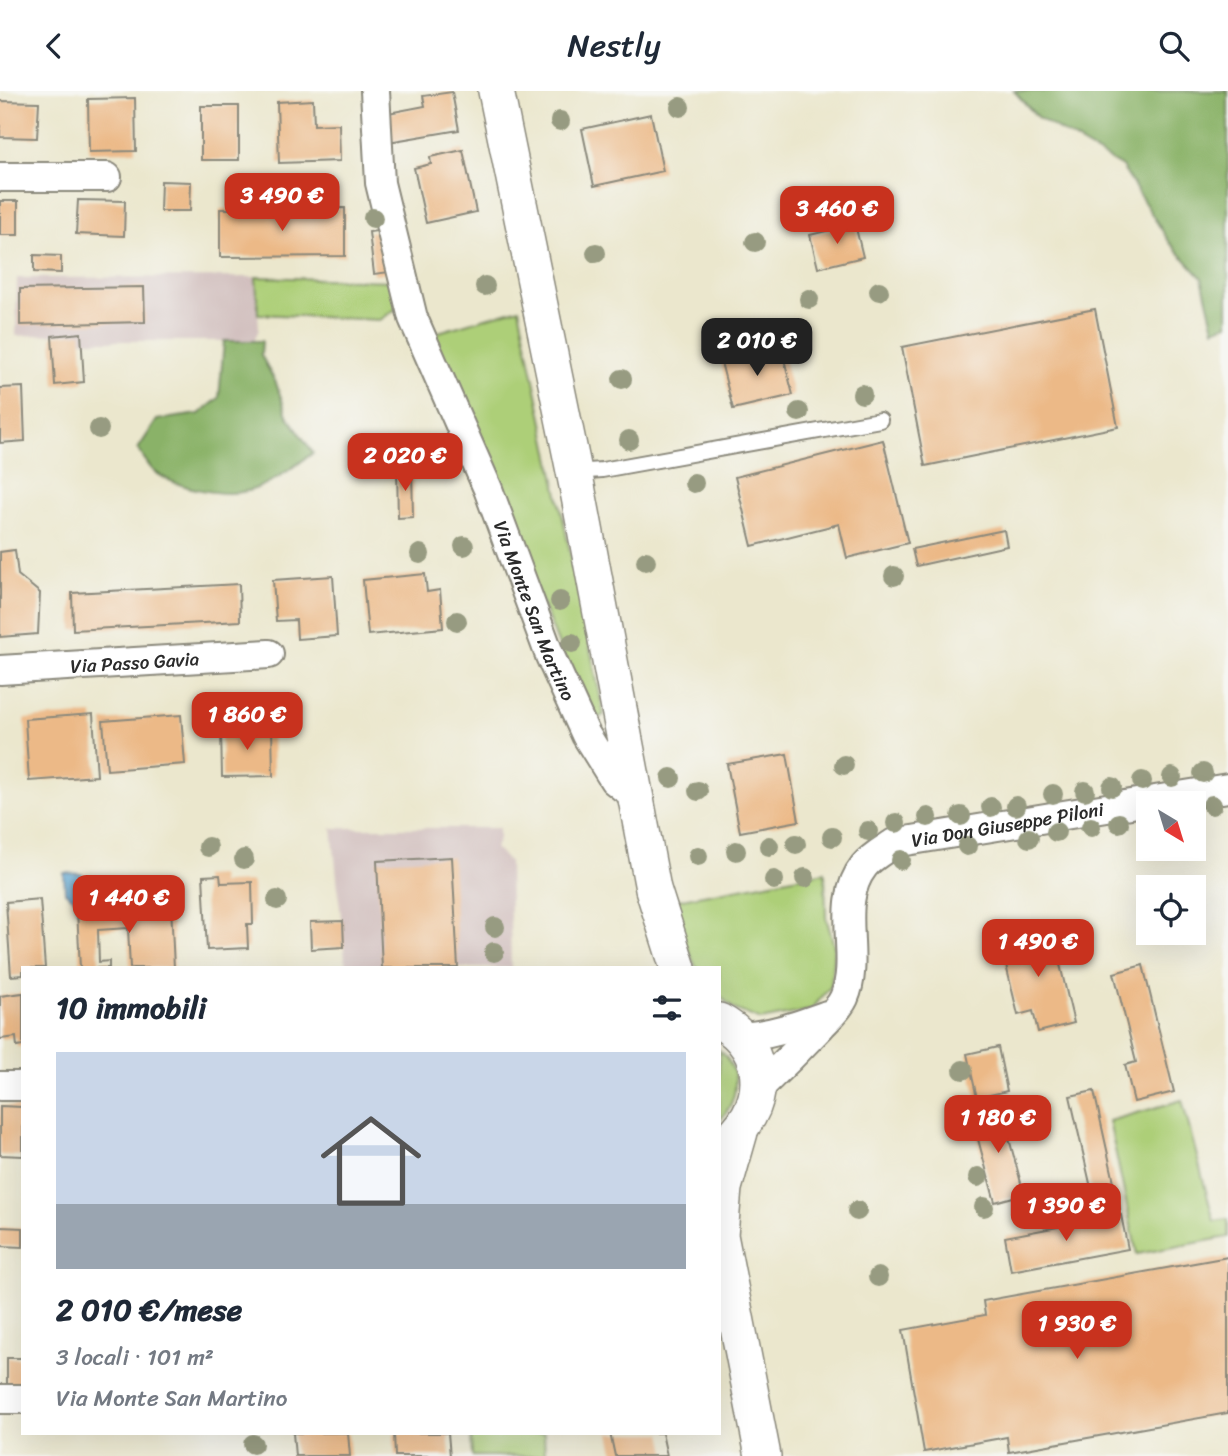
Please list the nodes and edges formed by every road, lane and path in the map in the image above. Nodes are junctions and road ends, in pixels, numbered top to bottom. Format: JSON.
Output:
{"nodes":[{"id":1,"x":375,"y":91,"type":"edge"},
{"id":2,"x":496,"y":91,"type":"edge"},
{"id":3,"x":0,"y":177,"type":"edge"},
{"id":4,"x":107,"y":177,"type":"dead end"},
{"id":5,"x":880,"y":421,"type":"dead end"},
{"id":6,"x":574,"y":472,"type":"junction"},
{"id":7,"x":270,"y":654,"type":"dead end"},
{"id":8,"x":0,"y":670,"type":"edge"},
{"id":9,"x":1228,"y":788,"type":"edge"},
{"id":10,"x":633,"y":791,"type":"junction"},
{"id":11,"x":653,"y":889,"type":"junction"},
{"id":12,"x":658,"y":966,"type":"edge"},
{"id":13,"x":677,"y":966,"type":"edge"},
{"id":14,"x":833,"y":1013,"type":"junction"},
{"id":15,"x":730,"y":1029,"type":"edge"},
{"id":16,"x":0,"y":1086,"type":"edge"},
{"id":17,"x":21,"y":1086,"type":"edge"},
{"id":18,"x":759,"y":1089,"type":"junction"},
{"id":19,"x":730,"y":1139,"type":"edge"},
{"id":20,"x":721,"y":1223,"type":"edge"},
{"id":21,"x":721,"y":1240,"type":"edge"},
{"id":22,"x":0,"y":1399,"type":"edge"},
{"id":23,"x":21,"y":1399,"type":"edge"},
{"id":24,"x":763,"y":1456,"type":"edge"}],
"edges":[{"from":1,"to":10,"type":"street","name":"Via Monte San Martino"},
{"from":2,"to":6,"type":"street"},
{"from":3,"to":4,"type":"street"},
{"from":5,"to":6,"type":"lane"},
{"from":6,"to":10,"type":"street"},
{"from":7,"to":8,"type":"street","name":"Via Passo Gavia"},
{"from":9,"to":14,"type":"street","name":"Via Don Giuseppe Piloni"},
{"from":10,"to":11,"type":"street"},
{"from":11,"to":12,"type":"street"},
{"from":11,"to":13,"type":"street"},
{"from":14,"to":15,"type":"street"},
{"from":14,"to":18,"type":"street","name":"Via Don Giuseppe Piloni"},
{"from":15,"to":18,"type":"street"},
{"from":16,"to":17,"type":"street"},
{"from":18,"to":19,"type":"street"},
{"from":19,"to":20,"type":"street"},
{"from":21,"to":24,"type":"street"},
{"from":22,"to":23,"type":"street"}]}
